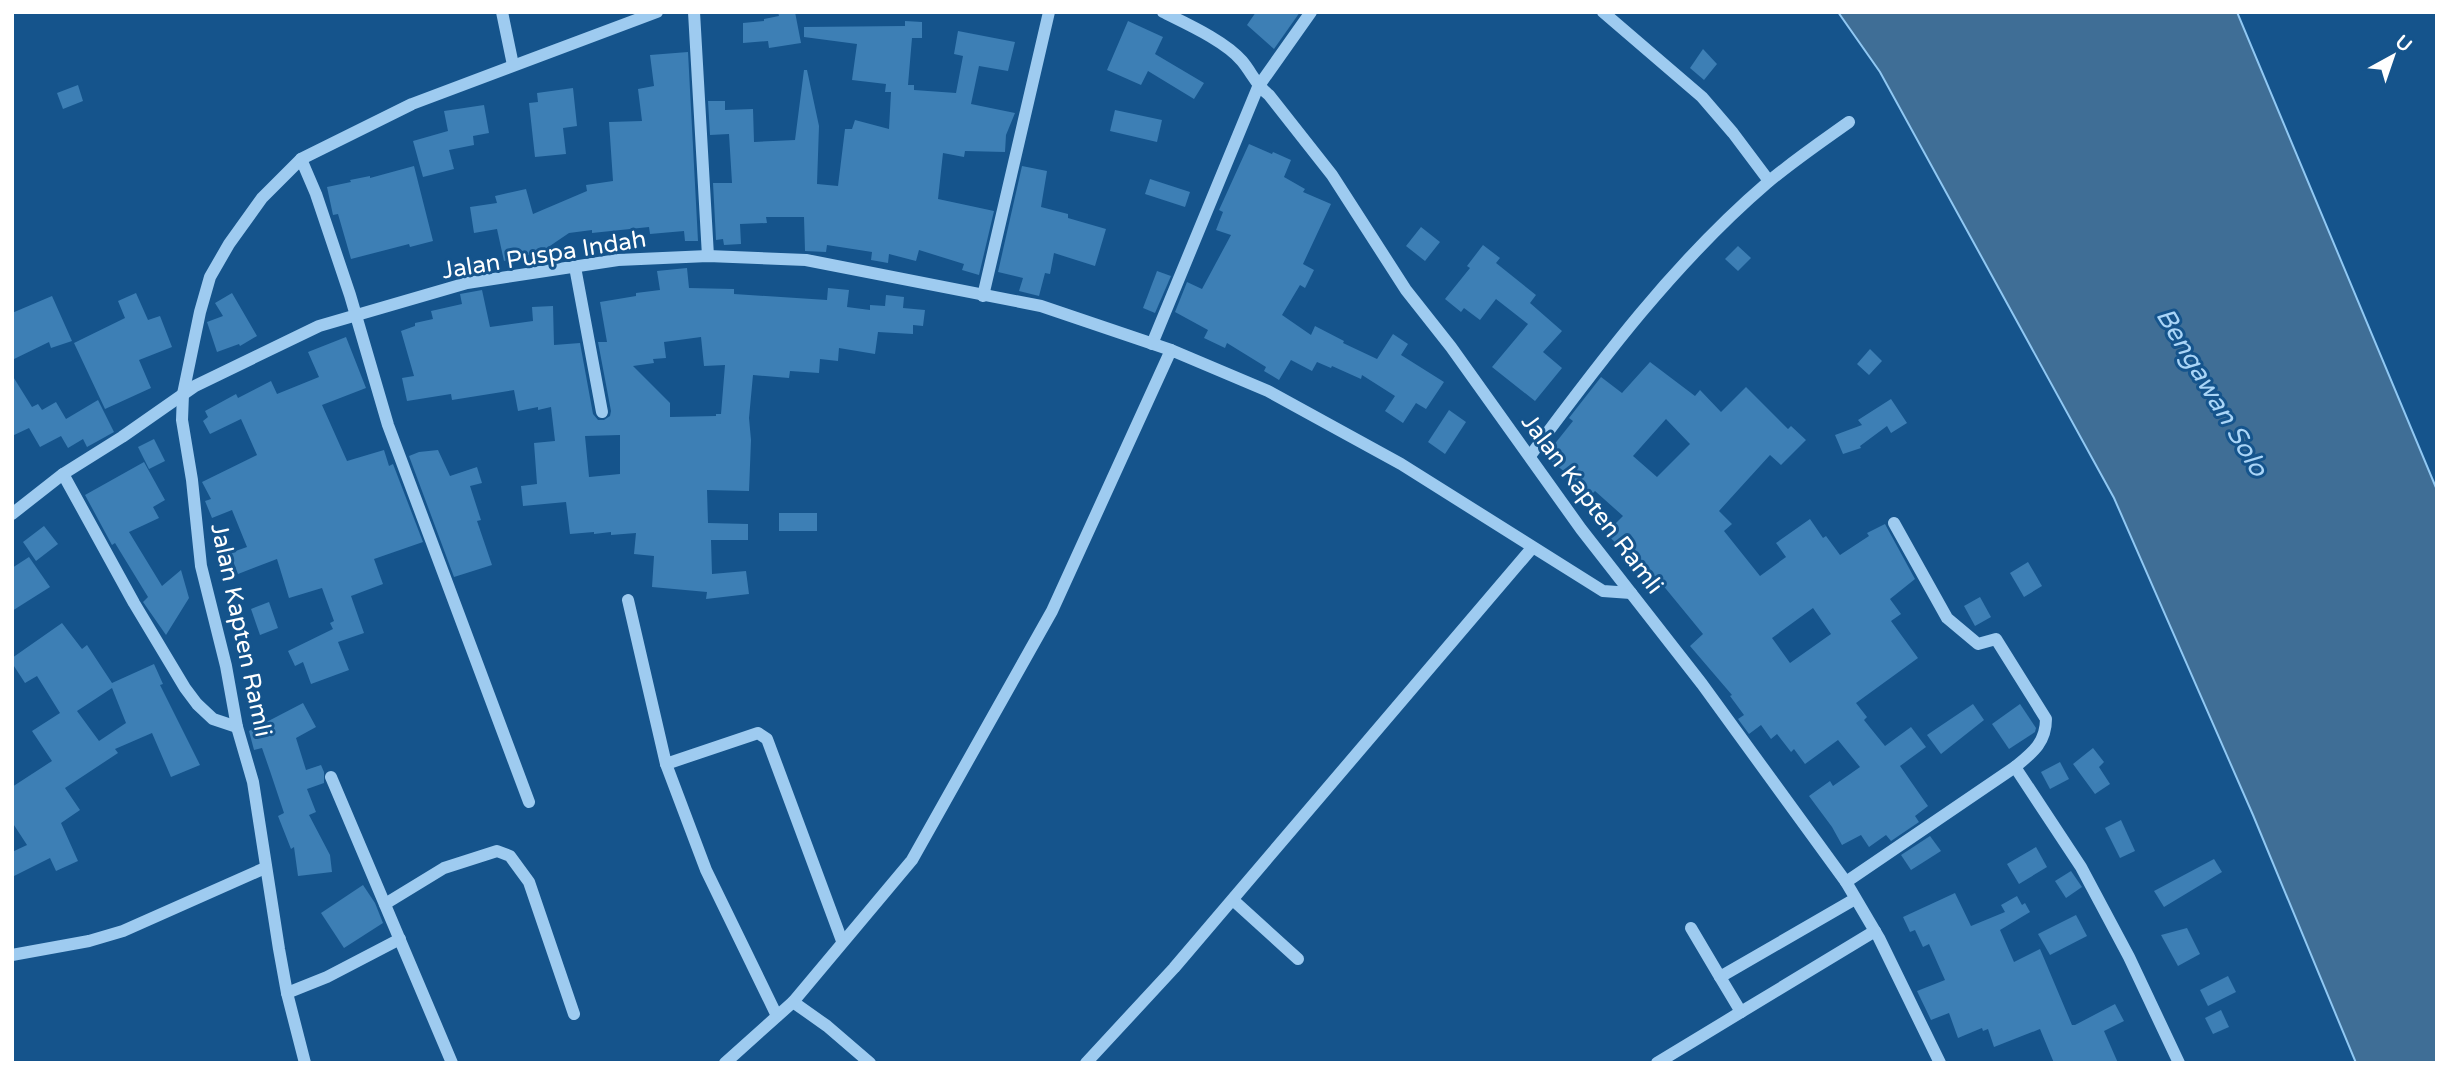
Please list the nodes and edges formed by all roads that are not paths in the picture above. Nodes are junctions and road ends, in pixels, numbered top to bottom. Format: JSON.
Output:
{"nodes":[{"id":1,"x":502,"y":12,"type":"edge"},
{"id":2,"x":657,"y":12,"type":"edge"},
{"id":3,"x":694,"y":12,"type":"edge"},
{"id":4,"x":1049,"y":12,"type":"edge"},
{"id":5,"x":1163,"y":12,"type":"edge"},
{"id":6,"x":1311,"y":12,"type":"edge"},
{"id":7,"x":1602,"y":12,"type":"edge"},
{"id":8,"x":513,"y":65,"type":"junction"},
{"id":9,"x":1258,"y":87,"type":"junction"},
{"id":10,"x":1849,"y":122,"type":"dead end"},
{"id":11,"x":301,"y":159,"type":"junction"},
{"id":12,"x":1769,"y":181,"type":"junction"},
{"id":13,"x":708,"y":256,"type":"junction"},
{"id":14,"x":575,"y":267,"type":"junction"},
{"id":15,"x":983,"y":296,"type":"junction"},
{"id":16,"x":354,"y":315,"type":"junction"},
{"id":17,"x":1152,"y":344,"type":"junction"},
{"id":18,"x":1171,"y":351,"type":"junction"},
{"id":19,"x":183,"y":394,"type":"junction"},
{"id":20,"x":602,"y":412,"type":"dead end"},
{"id":21,"x":1530,"y":456,"type":"junction"},
{"id":22,"x":63,"y":474,"type":"junction"},
{"id":23,"x":12,"y":514,"type":"edge"},
{"id":24,"x":1894,"y":523,"type":"dead end"},
{"id":25,"x":1532,"y":548,"type":"junction"},
{"id":26,"x":1631,"y":593,"type":"junction"},
{"id":27,"x":628,"y":600,"type":"dead end"},
{"id":28,"x":237,"y":727,"type":"junction"},
{"id":29,"x":666,"y":764,"type":"junction"},
{"id":30,"x":2015,"y":767,"type":"junction"},
{"id":31,"x":331,"y":777,"type":"dead end"},
{"id":32,"x":529,"y":802,"type":"dead end"},
{"id":33,"x":265,"y":868,"type":"junction"},
{"id":34,"x":1846,"y":882,"type":"junction"},
{"id":35,"x":1856,"y":899,"type":"junction"},
{"id":36,"x":1233,"y":900,"type":"junction"},
{"id":37,"x":385,"y":904,"type":"junction"},
{"id":38,"x":1691,"y":928,"type":"dead end"},
{"id":39,"x":1875,"y":931,"type":"junction"},
{"id":40,"x":400,"y":939,"type":"junction"},
{"id":41,"x":842,"y":941,"type":"junction"},
{"id":42,"x":12,"y":955,"type":"edge"},
{"id":43,"x":1298,"y":959,"type":"dead end"},
{"id":44,"x":1720,"y":977,"type":"junction"},
{"id":45,"x":287,"y":993,"type":"junction"},
{"id":46,"x":793,"y":1002,"type":"junction"},
{"id":47,"x":1741,"y":1012,"type":"junction"},
{"id":48,"x":574,"y":1014,"type":"dead end"},
{"id":49,"x":778,"y":1016,"type":"junction"},
{"id":50,"x":305,"y":1063,"type":"edge"},
{"id":51,"x":452,"y":1063,"type":"edge"},
{"id":52,"x":725,"y":1063,"type":"edge"},
{"id":53,"x":870,"y":1063,"type":"edge"},
{"id":54,"x":1086,"y":1063,"type":"edge"},
{"id":55,"x":1657,"y":1063,"type":"edge"},
{"id":56,"x":1940,"y":1063,"type":"edge"},
{"id":57,"x":2179,"y":1063,"type":"edge"}],
"edges":[{"from":1,"to":8,"type":"street"},
{"from":2,"to":8,"type":"street","name":"Jalan Kapten Ramli"},
{"from":3,"to":13,"type":"street"},
{"from":4,"to":15,"type":"street"},
{"from":5,"to":9,"type":"street","name":"Jalan Kapten Ramli"},
{"from":6,"to":9,"type":"street"},
{"from":7,"to":12,"type":"street"},
{"from":8,"to":11,"type":"street","name":"Jalan Kapten Ramli"},
{"from":9,"to":17,"type":"street"},
{"from":9,"to":21,"type":"street","name":"Jalan Kapten Ramli"},
{"from":10,"to":12,"type":"street"},
{"from":11,"to":16,"type":"street"},
{"from":11,"to":19,"type":"street","name":"Jalan Kapten Ramli"},
{"from":12,"to":21,"type":"street"},
{"from":13,"to":14,"type":"street","name":"Jalan Puspa Indah"},
{"from":13,"to":15,"type":"street","name":"Jalan Puspa Indah"},
{"from":14,"to":16,"type":"street","name":"Jalan Puspa Indah"},
{"from":14,"to":20,"type":"street"},
{"from":15,"to":17,"type":"street","name":"Jalan Puspa Indah"},
{"from":16,"to":19,"type":"street","name":"Jalan Puspa Indah"},
{"from":16,"to":32,"type":"street"},
{"from":17,"to":18,"type":"street","name":"Jalan Puspa Indah"},
{"from":18,"to":25,"type":"street","name":"Jalan Puspa Indah"},
{"from":18,"to":41,"type":"street"},
{"from":19,"to":22,"type":"street","name":"Jalan Puspa Indah"},
{"from":19,"to":28,"type":"street","name":"Jalan Kapten Ramli"},
{"from":21,"to":26,"type":"street","name":"Jalan Kapten Ramli"},
{"from":22,"to":23,"type":"street","name":"Jalan Puspa Indah"},
{"from":22,"to":28,"type":"street"},
{"from":24,"to":30,"type":"street"},
{"from":25,"to":26,"type":"street","name":"Jalan Puspa Indah"},
{"from":25,"to":36,"type":"street"},
{"from":26,"to":34,"type":"street","name":"Jalan Kapten Ramli"},
{"from":27,"to":29,"type":"street"},
{"from":28,"to":33,"type":"street","name":"Jalan Kapten Ramli"},
{"from":29,"to":41,"type":"street"},
{"from":29,"to":49,"type":"street"},
{"from":30,"to":34,"type":"street"},
{"from":30,"to":57,"type":"street"},
{"from":31,"to":37,"type":"street"},
{"from":33,"to":42,"type":"street"},
{"from":33,"to":45,"type":"street","name":"Jalan Kapten Ramli"},
{"from":34,"to":35,"type":"street","name":"Jalan Kapten Ramli"},
{"from":35,"to":39,"type":"street","name":"Jalan Kapten Ramli"},
{"from":35,"to":44,"type":"street"},
{"from":36,"to":43,"type":"street"},
{"from":36,"to":54,"type":"street"},
{"from":37,"to":40,"type":"street"},
{"from":37,"to":48,"type":"street"},
{"from":38,"to":44,"type":"street"},
{"from":39,"to":47,"type":"street"},
{"from":39,"to":56,"type":"street","name":"Jalan Kapten Ramli"},
{"from":40,"to":45,"type":"street"},
{"from":40,"to":51,"type":"street"},
{"from":41,"to":46,"type":"street"},
{"from":44,"to":47,"type":"street"},
{"from":45,"to":50,"type":"street","name":"Jalan Kapten Ramli"},
{"from":46,"to":49,"type":"street"},
{"from":46,"to":53,"type":"street"},
{"from":47,"to":55,"type":"street"},
{"from":49,"to":52,"type":"street"}]}
